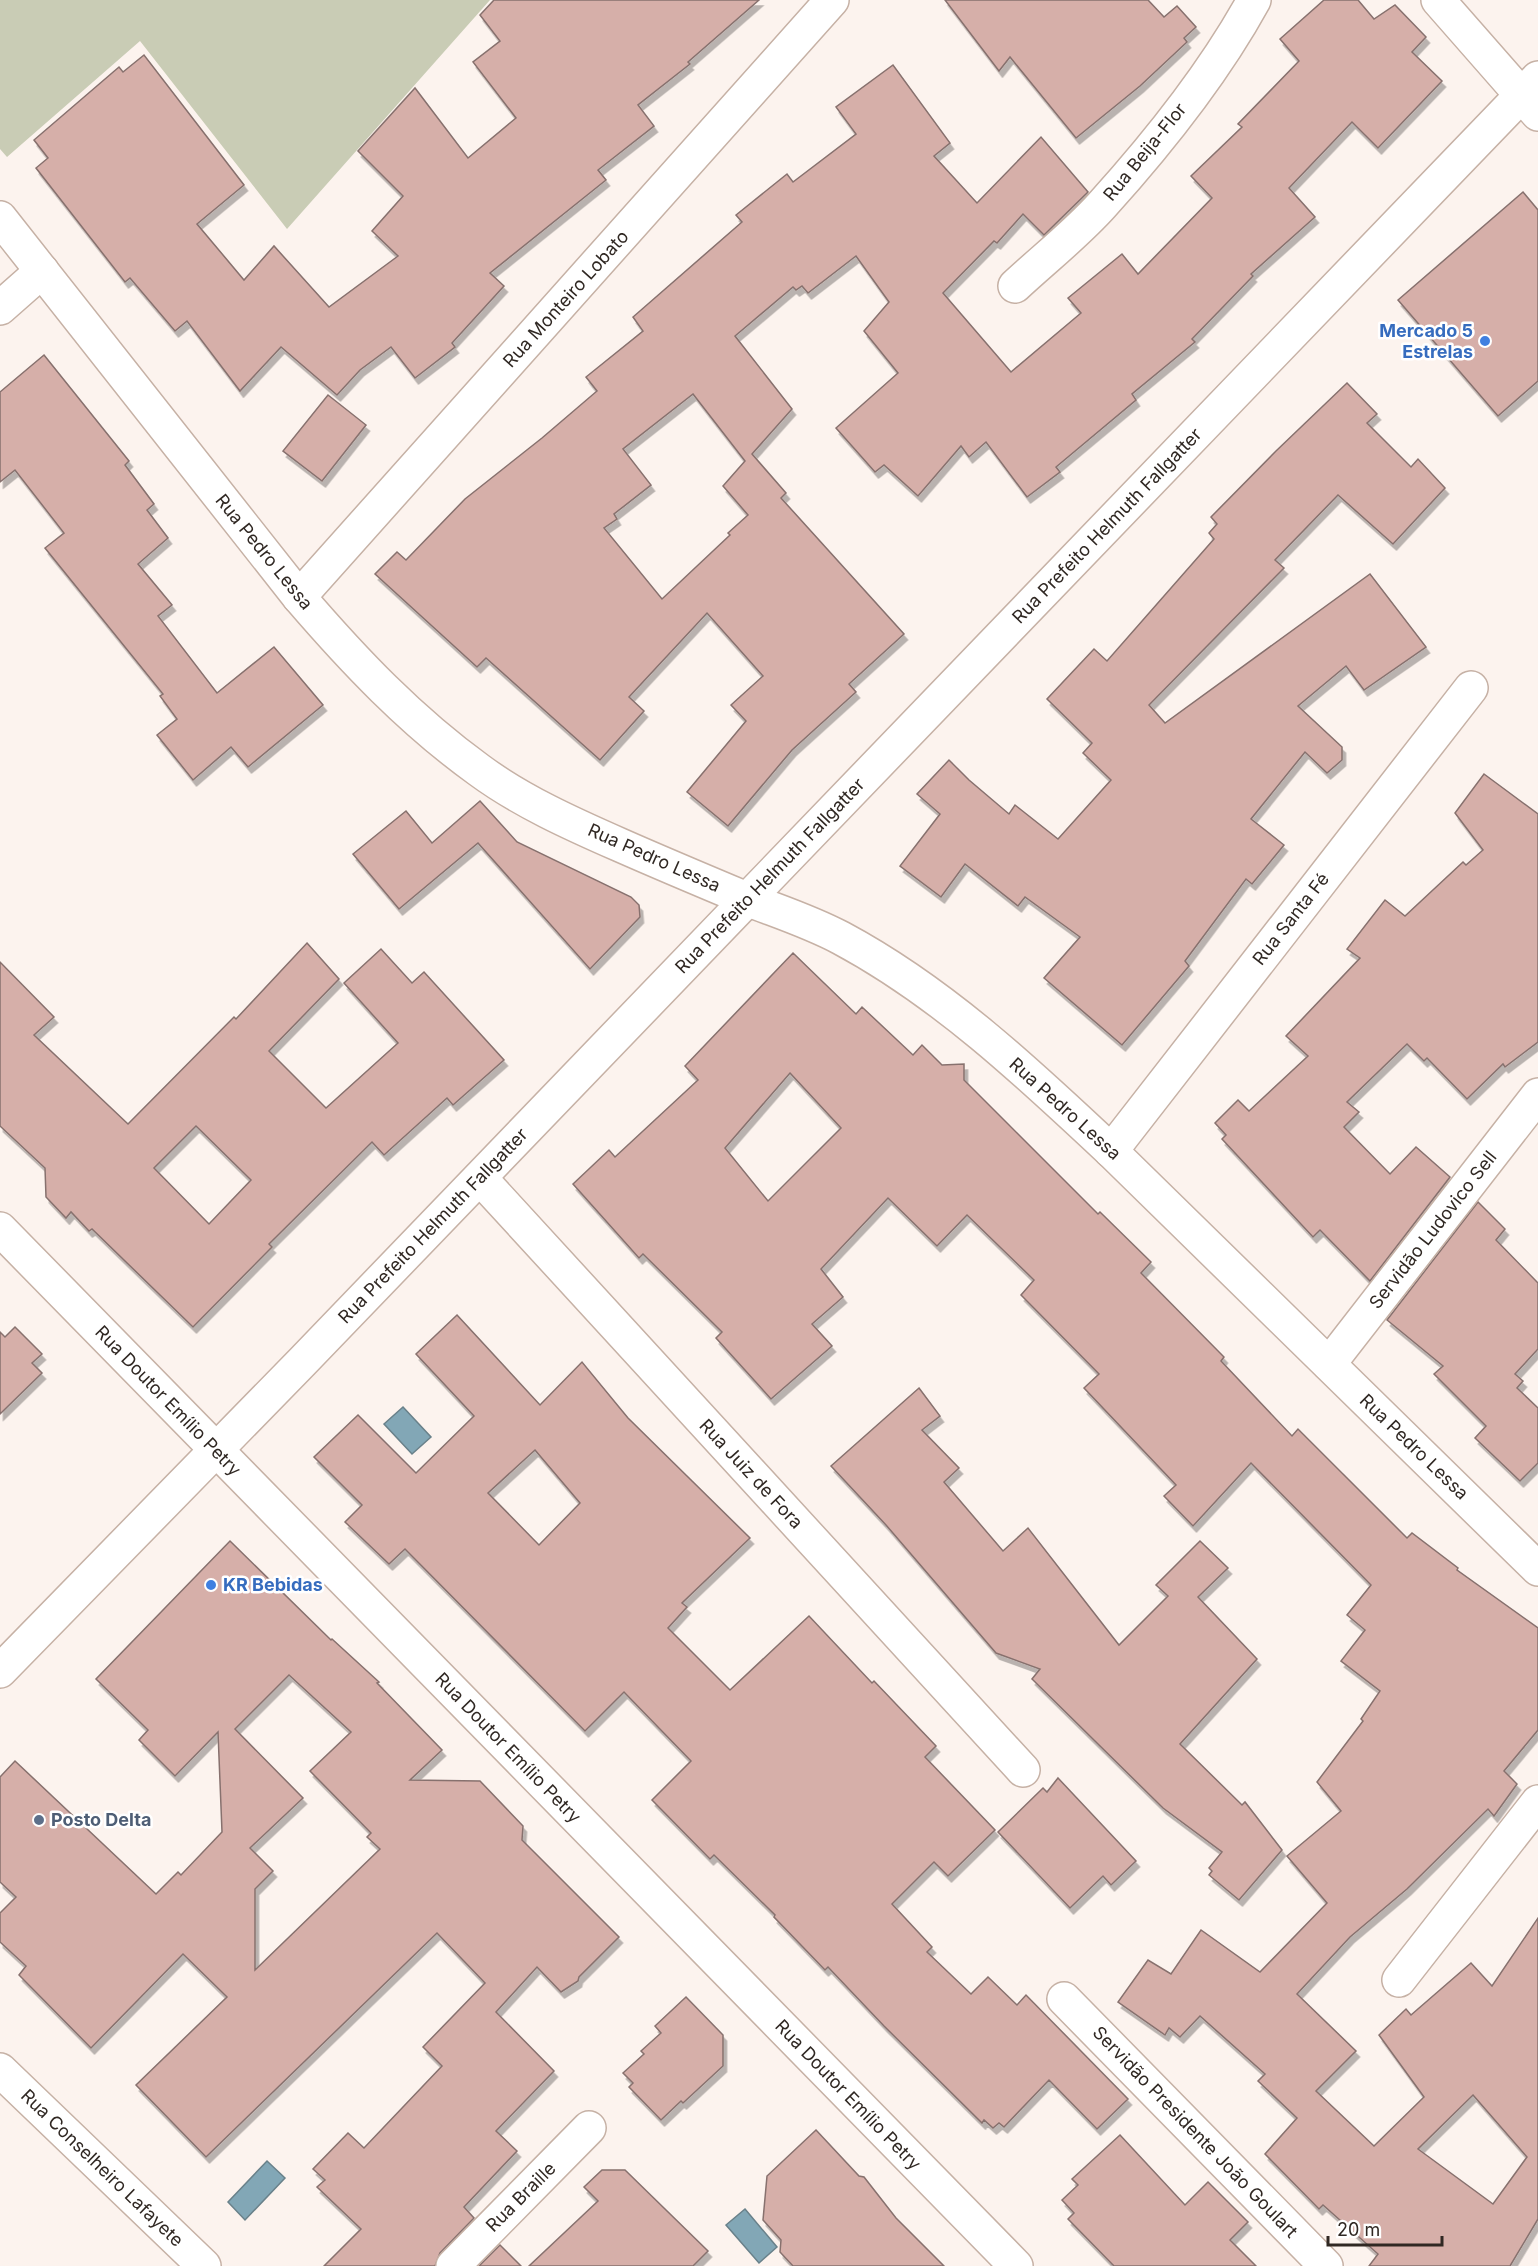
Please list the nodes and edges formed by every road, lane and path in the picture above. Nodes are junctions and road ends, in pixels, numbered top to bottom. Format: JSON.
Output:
{"nodes":[{"id":1,"x":832,"y":0,"type":"edge"},
{"id":2,"x":1254,"y":0,"type":"edge"},
{"id":3,"x":1438,"y":0,"type":"edge"},
{"id":4,"x":1533,"y":96,"type":"edge"},
{"id":5,"x":0,"y":218,"type":"edge"},
{"id":6,"x":42,"y":271,"type":"junction"},
{"id":7,"x":1015,"y":286,"type":"dead end"},
{"id":8,"x":0,"y":308,"type":"edge"},
{"id":9,"x":299,"y":597,"type":"junction"},
{"id":10,"x":1471,"y":688,"type":"dead end"},
{"id":11,"x":748,"y":899,"type":"junction"},
{"id":12,"x":1538,"y":1095,"type":"edge"},
{"id":13,"x":1111,"y":1151,"type":"junction"},
{"id":14,"x":480,"y":1178,"type":"junction"},
{"id":15,"x":0,"y":1229,"type":"edge"},
{"id":16,"x":1329,"y":1364,"type":"junction"},
{"id":17,"x":216,"y":1450,"type":"junction"},
{"id":18,"x":1538,"y":1569,"type":"edge"},
{"id":19,"x":0,"y":1671,"type":"edge"},
{"id":20,"x":1023,"y":1770,"type":"dead end"},
{"id":21,"x":1538,"y":1802,"type":"edge"},
{"id":22,"x":1399,"y":1980,"type":"dead end"},
{"id":23,"x":1064,"y":1999,"type":"dead end"},
{"id":24,"x":0,"y":2070,"type":"edge"},
{"id":25,"x":589,"y":2128,"type":"dead end"},
{"id":26,"x":204,"y":2266,"type":"edge"},
{"id":27,"x":453,"y":2266,"type":"edge"},
{"id":28,"x":1016,"y":2266,"type":"edge"},
{"id":29,"x":1326,"y":2266,"type":"edge"}],
"edges":[{"from":1,"to":9,"type":"street","name":"Rua Monteiro Lobato"},
{"from":2,"to":7,"type":"street","name":"Rua Beija-Flor"},
{"from":3,"to":4,"type":"street"},
{"from":4,"to":11,"type":"street","name":"Rua Prefeito Helmuth Fallgatter"},
{"from":5,"to":6,"type":"street","name":"Rua Pedro Lessa"},
{"from":6,"to":8,"type":"street"},
{"from":6,"to":9,"type":"street","name":"Rua Pedro Lessa"},
{"from":9,"to":11,"type":"street","name":"Rua Pedro Lessa"},
{"from":10,"to":13,"type":"street","name":"Rua Santa Fé"},
{"from":11,"to":13,"type":"street","name":"Rua Pedro Lessa"},
{"from":11,"to":14,"type":"street","name":"Rua Prefeito Helmuth Fallgatter"},
{"from":12,"to":16,"type":"street","name":"Servidão Ludovico Sell"},
{"from":13,"to":16,"type":"street","name":"Rua Pedro Lessa"},
{"from":14,"to":17,"type":"street","name":"Rua Prefeito Helmuth Fallgatter"},
{"from":14,"to":20,"type":"street","name":"Rua Juiz de Fora"},
{"from":15,"to":17,"type":"street","name":"Rua Doutor Emílio Petry"},
{"from":16,"to":18,"type":"street","name":"Rua Pedro Lessa"},
{"from":17,"to":19,"type":"street","name":"Rua Prefeito Helmuth Fallgatter"},
{"from":17,"to":28,"type":"street","name":"Rua Doutor Emílio Petry"},
{"from":21,"to":22,"type":"street"},
{"from":23,"to":29,"type":"street","name":"Servidão Presidente João Goulart"},
{"from":24,"to":26,"type":"street","name":"Rua Conselheiro Lafayete"},
{"from":25,"to":27,"type":"street","name":"Rua Braille"}]}
